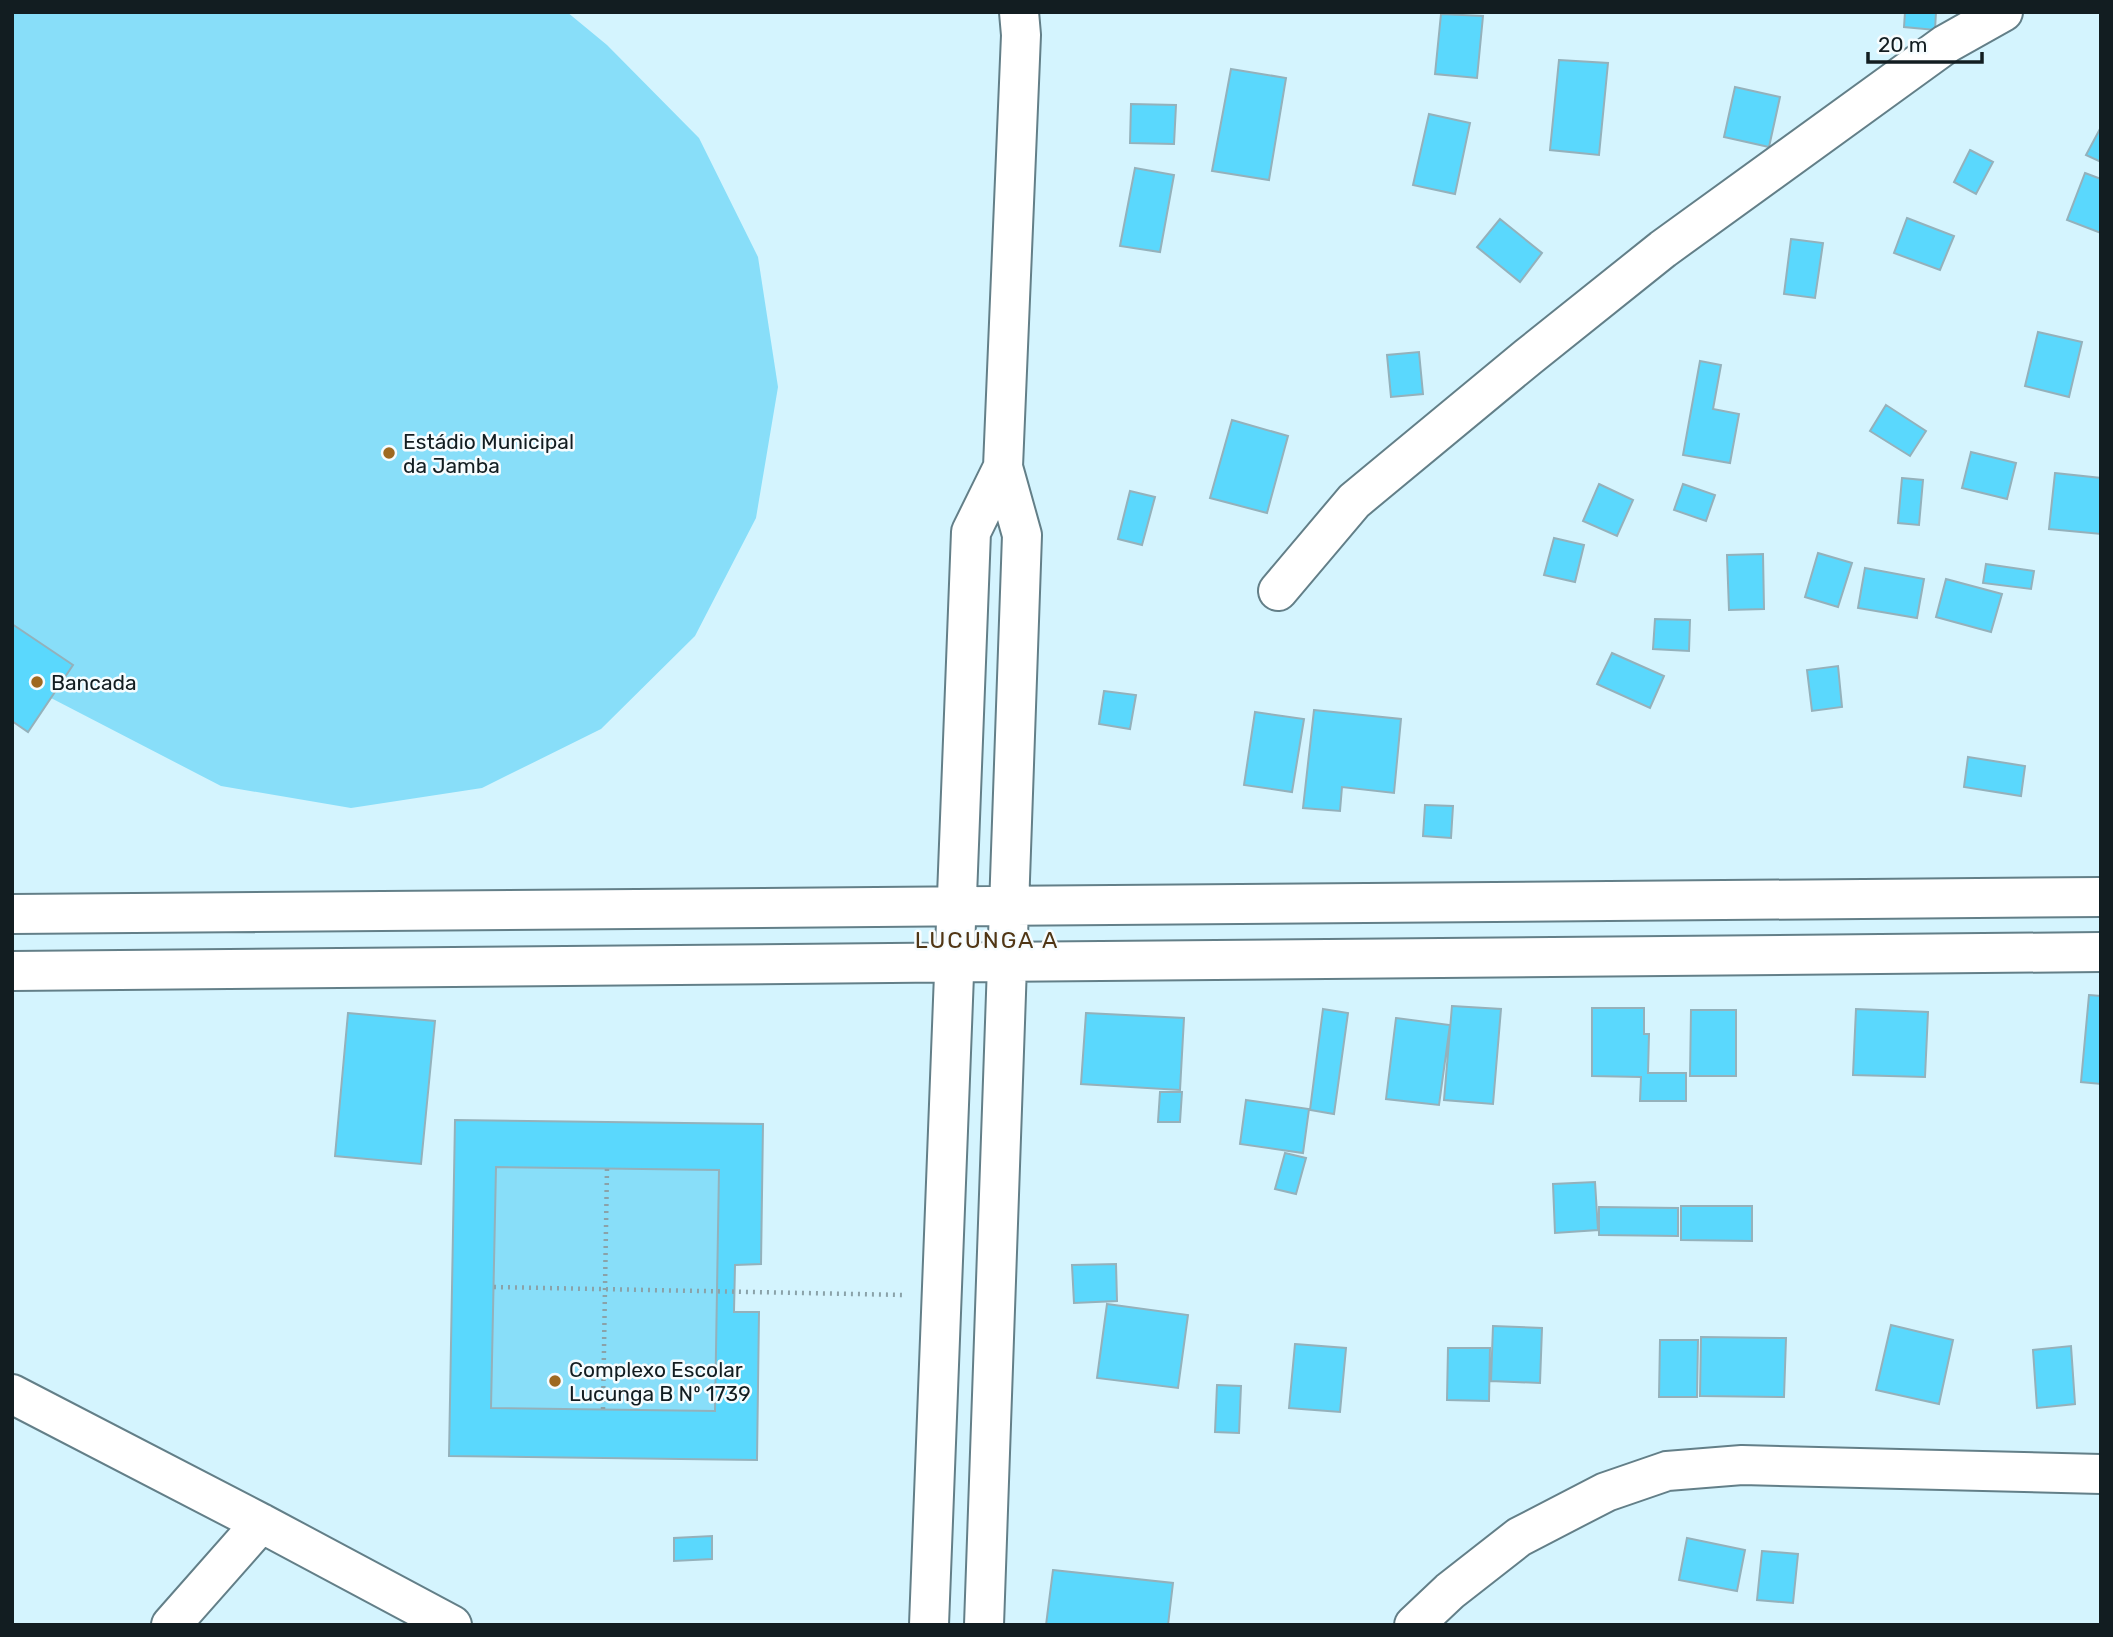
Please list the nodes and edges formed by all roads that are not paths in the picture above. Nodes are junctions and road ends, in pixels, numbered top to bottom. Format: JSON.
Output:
{"nodes":[{"id":1,"x":2003,"y":12,"type":"edge"},
{"id":2,"x":1028,"y":20,"type":"edge"},
{"id":3,"x":1003,"y":467,"type":"junction"},
{"id":4,"x":1278,"y":591,"type":"dead end"},
{"id":5,"x":2101,"y":897,"type":"edge"},
{"id":6,"x":1009,"y":905,"type":"junction"},
{"id":7,"x":957,"y":906,"type":"junction"},
{"id":8,"x":12,"y":915,"type":"edge"},
{"id":9,"x":2101,"y":952,"type":"edge"},
{"id":10,"x":1007,"y":961,"type":"junction"},
{"id":11,"x":954,"y":962,"type":"junction"},
{"id":12,"x":12,"y":971,"type":"edge"},
{"id":13,"x":12,"y":1394,"type":"edge"},
{"id":14,"x":2101,"y":1474,"type":"edge"},
{"id":15,"x":261,"y":1522,"type":"junction"},
{"id":16,"x":171,"y":1625,"type":"edge"},
{"id":17,"x":452,"y":1625,"type":"edge"},
{"id":18,"x":929,"y":1625,"type":"edge"},
{"id":19,"x":984,"y":1625,"type":"edge"},
{"id":20,"x":1414,"y":1625,"type":"edge"}],
"edges":[{"from":1,"to":4,"type":"street"},
{"from":2,"to":3,"type":"street"},
{"from":3,"to":6,"type":"street"},
{"from":3,"to":7,"type":"street"},
{"from":5,"to":6,"type":"street"},
{"from":6,"to":7,"type":"street"},
{"from":6,"to":10,"type":"street"},
{"from":7,"to":8,"type":"street"},
{"from":7,"to":11,"type":"street"},
{"from":9,"to":10,"type":"street"},
{"from":10,"to":11,"type":"street"},
{"from":10,"to":19,"type":"street"},
{"from":11,"to":12,"type":"street"},
{"from":11,"to":18,"type":"street"},
{"from":13,"to":15,"type":"street"},
{"from":14,"to":20,"type":"street"},
{"from":15,"to":16,"type":"street"},
{"from":15,"to":17,"type":"street"}]}
